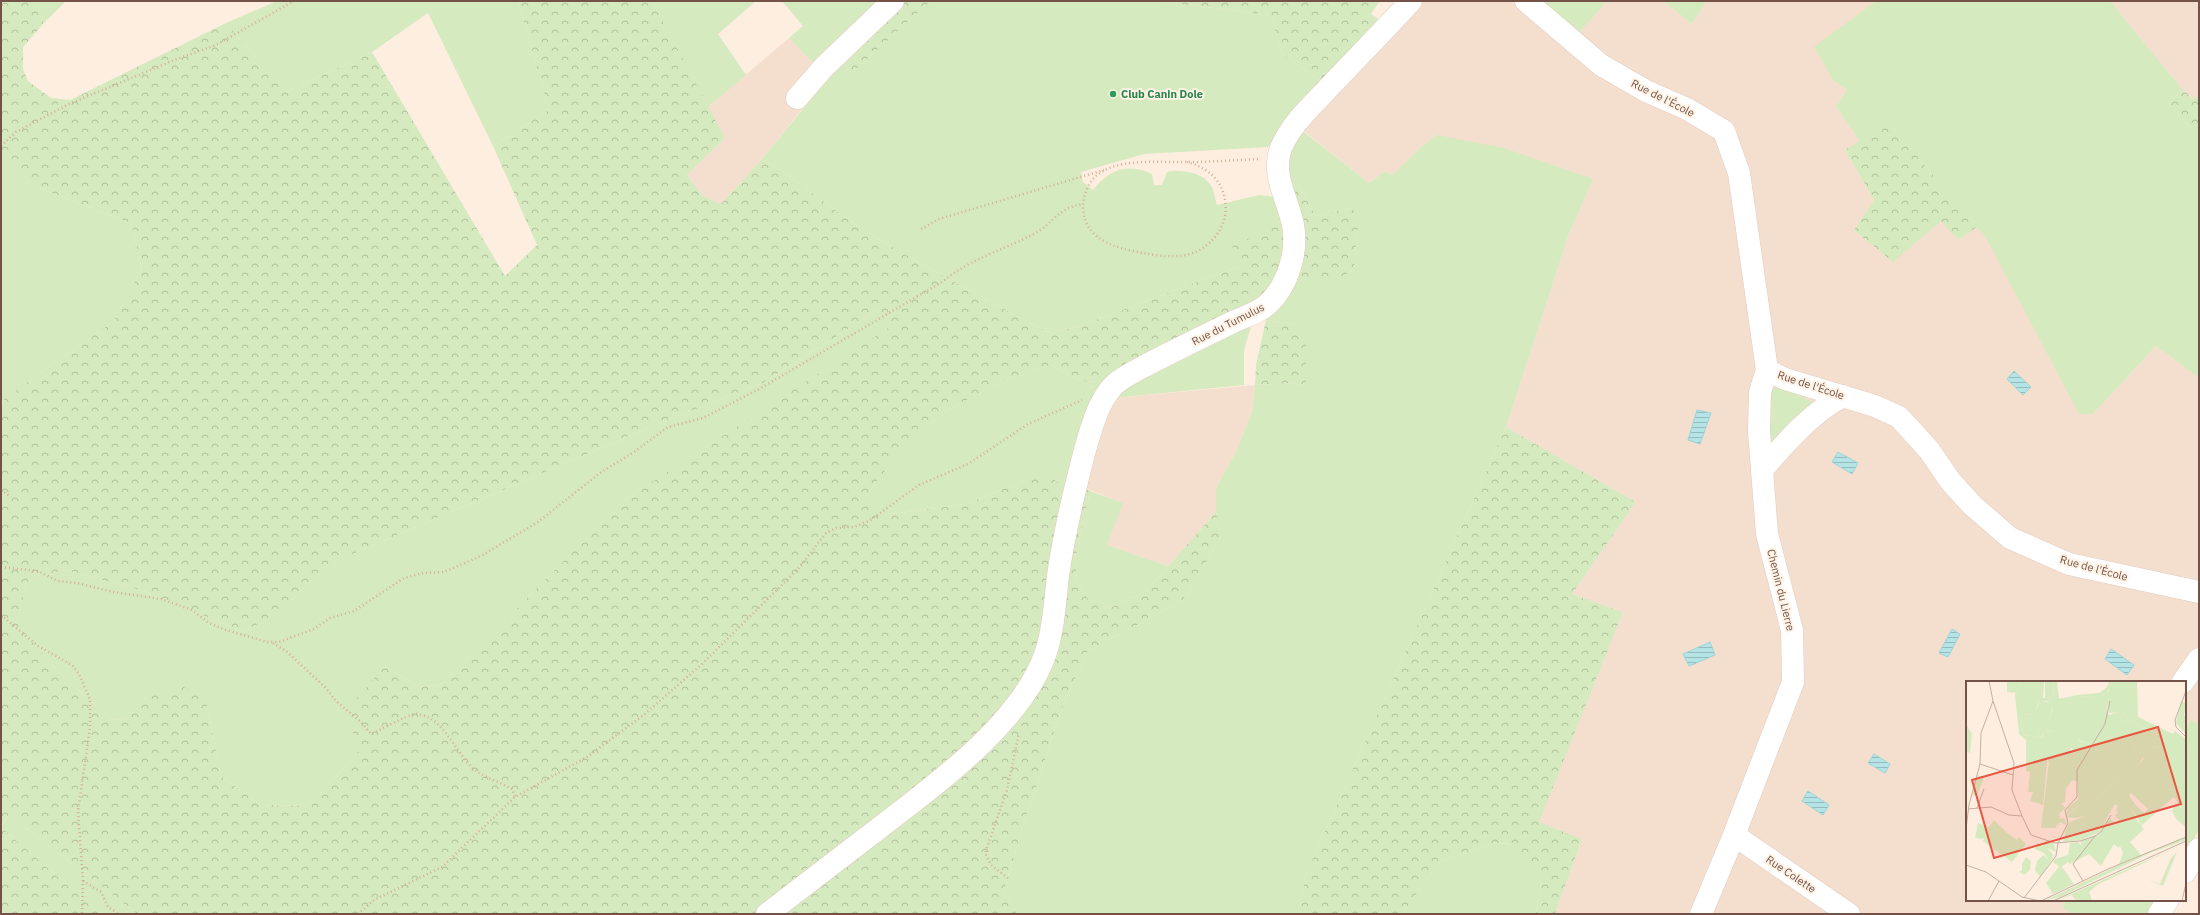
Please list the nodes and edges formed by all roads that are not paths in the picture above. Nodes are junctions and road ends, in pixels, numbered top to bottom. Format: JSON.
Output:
{"nodes":[{"id":1,"x":893,"y":1,"type":"edge"},
{"id":2,"x":1412,"y":1,"type":"edge"},
{"id":3,"x":1526,"y":1,"type":"edge"},
{"id":4,"x":797,"y":98,"type":"dead end"},
{"id":5,"x":1767,"y":370,"type":"junction"},
{"id":6,"x":1843,"y":396,"type":"junction"},
{"id":7,"x":1762,"y":470,"type":"junction"},
{"id":8,"x":2199,"y":592,"type":"edge"},
{"id":9,"x":2199,"y":659,"type":"edge"},
{"id":10,"x":2184,"y":681,"type":"edge"},
{"id":11,"x":1734,"y":835,"type":"junction"},
{"id":12,"x":2199,"y":849,"type":"edge"},
{"id":13,"x":2186,"y":870,"type":"edge"},
{"id":14,"x":2167,"y":901,"type":"edge"},
{"id":15,"x":767,"y":914,"type":"edge"},
{"id":16,"x":1701,"y":914,"type":"edge"},
{"id":17,"x":1849,"y":914,"type":"edge"},
{"id":18,"x":2159,"y":914,"type":"edge"}],
"edges":[{"from":1,"to":4,"type":"street"},
{"from":2,"to":15,"type":"street","name":"Rue du Tumulus"},
{"from":3,"to":5,"type":"street","name":"Rue de l'École"},
{"from":5,"to":6,"type":"street","name":"Rue de l'École"},
{"from":5,"to":7,"type":"street","name":"Chemin du Lierre"},
{"from":6,"to":7,"type":"street"},
{"from":6,"to":8,"type":"street","name":"Rue de l'École"},
{"from":7,"to":11,"type":"street","name":"Chemin du Lierre"},
{"from":9,"to":10,"type":"street"},
{"from":11,"to":16,"type":"street","name":"Chemin du Lierre"},
{"from":11,"to":17,"type":"street","name":"Rue Colette"},
{"from":12,"to":13,"type":"street"},
{"from":14,"to":18,"type":"street"}]}
